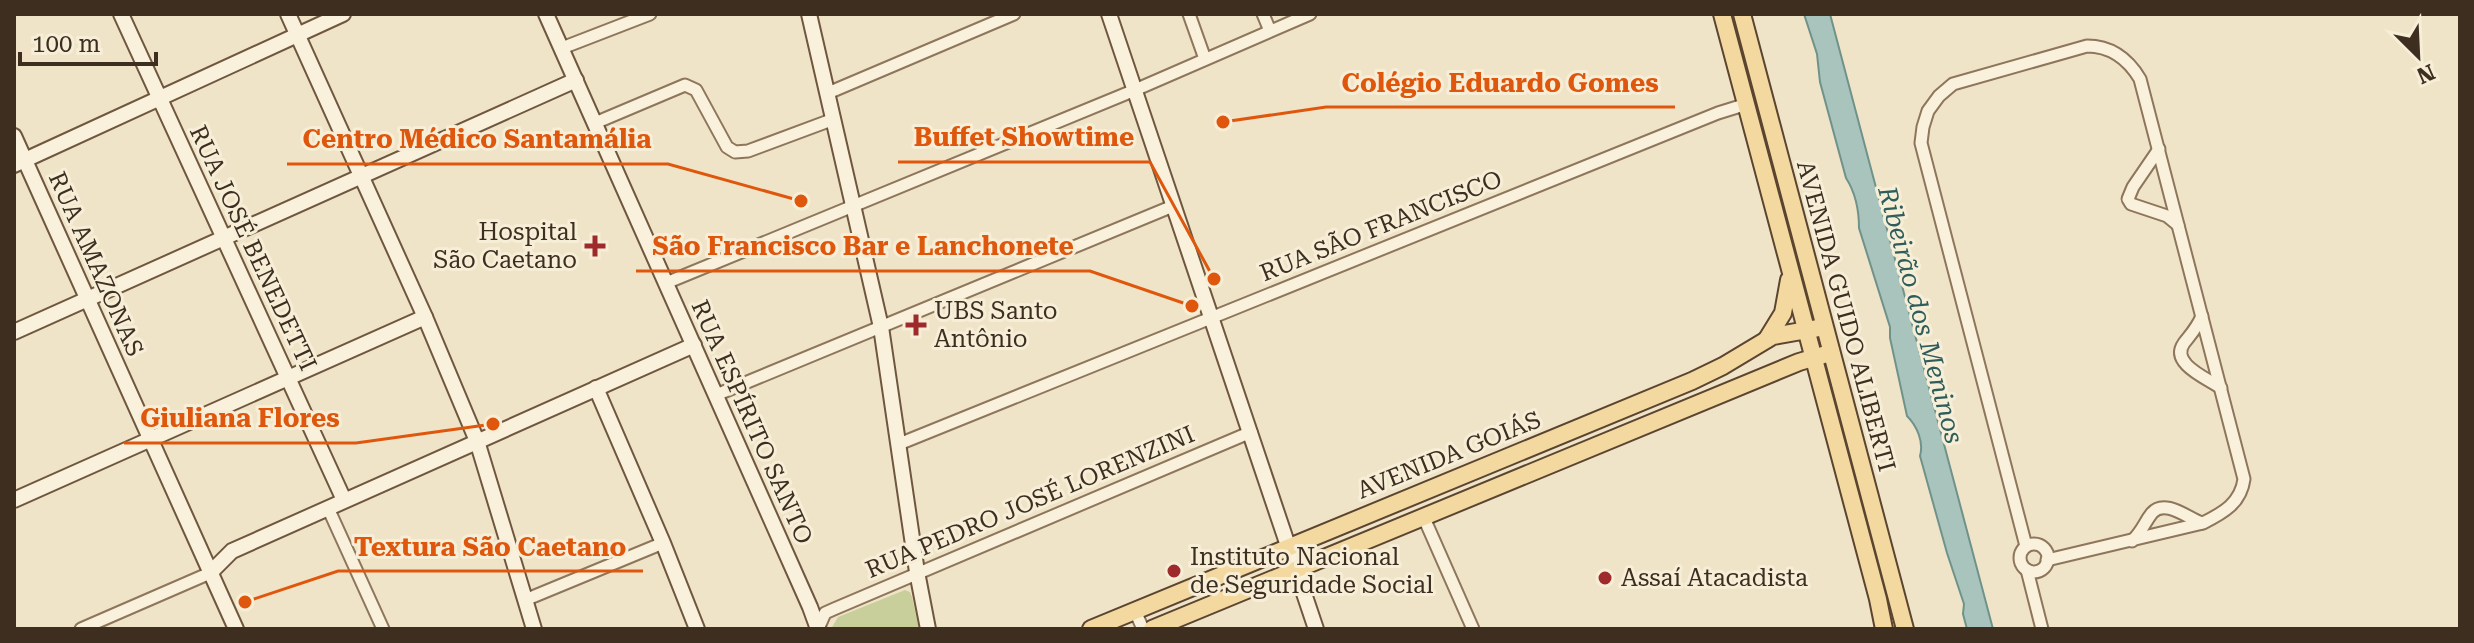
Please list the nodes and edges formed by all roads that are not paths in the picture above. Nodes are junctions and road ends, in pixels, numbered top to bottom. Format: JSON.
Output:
{"nodes":[{"id":1,"x":121,"y":14,"type":"edge"},
{"id":2,"x":288,"y":14,"type":"edge"},
{"id":3,"x":343,"y":14,"type":"edge"},
{"id":4,"x":546,"y":14,"type":"edge"},
{"id":5,"x":650,"y":14,"type":"edge"},
{"id":6,"x":809,"y":14,"type":"edge"},
{"id":7,"x":1014,"y":14,"type":"edge"},
{"id":8,"x":1109,"y":14,"type":"edge"},
{"id":9,"x":1189,"y":14,"type":"edge"},
{"id":10,"x":1263,"y":14,"type":"edge"},
{"id":11,"x":1310,"y":14,"type":"edge"},
{"id":12,"x":1722,"y":14,"type":"edge"},
{"id":13,"x":1742,"y":14,"type":"edge"},
{"id":14,"x":1270,"y":31,"type":"junction"},
{"id":15,"x":298,"y":35,"type":"junction"},
{"id":16,"x":562,"y":48,"type":"junction"},
{"id":17,"x":1205,"y":59,"type":"junction"},
{"id":18,"x":576,"y":80,"type":"junction"},
{"id":19,"x":1135,"y":90,"type":"junction"},
{"id":20,"x":828,"y":93,"type":"junction"},
{"id":21,"x":161,"y":98,"type":"junction"},
{"id":22,"x":1747,"y":104,"type":"junction"},
{"id":23,"x":834,"y":119,"type":"junction"},
{"id":24,"x":595,"y":123,"type":"junction"},
{"id":25,"x":1771,"y":125,"type":"junction"},
{"id":26,"x":14,"y":136,"type":"edge"},
{"id":27,"x":2159,"y":149,"type":"junction"},
{"id":28,"x":20,"y":163,"type":"edge"},
{"id":29,"x":361,"y":177,"type":"junction"},
{"id":30,"x":855,"y":206,"type":"junction"},
{"id":31,"x":1173,"y":206,"type":"junction"},
{"id":32,"x":2178,"y":226,"type":"junction"},
{"id":33,"x":224,"y":238,"type":"junction"},
{"id":34,"x":1789,"y":263,"type":"junction"},
{"id":35,"x":666,"y":283,"type":"junction"},
{"id":36,"x":87,"y":299,"type":"junction"},
{"id":37,"x":2202,"y":316,"type":"junction"},
{"id":38,"x":425,"y":317,"type":"junction"},
{"id":39,"x":1210,"y":318,"type":"junction"},
{"id":40,"x":881,"y":327,"type":"junction"},
{"id":41,"x":1824,"y":327,"type":"junction"},
{"id":42,"x":1807,"y":329,"type":"junction"},
{"id":43,"x":14,"y":332,"type":"edge"},
{"id":44,"x":1767,"y":339,"type":"junction"},
{"id":45,"x":694,"y":345,"type":"junction"},
{"id":46,"x":1822,"y":355,"type":"junction"},
{"id":47,"x":288,"y":377,"type":"junction"},
{"id":48,"x":596,"y":388,"type":"junction"},
{"id":49,"x":2222,"y":389,"type":"junction"},
{"id":50,"x":716,"y":395,"type":"junction"},
{"id":51,"x":1251,"y":432,"type":"junction"},
{"id":52,"x":150,"y":438,"type":"junction"},
{"id":53,"x":477,"y":441,"type":"junction"},
{"id":54,"x":899,"y":444,"type":"junction"},
{"id":55,"x":14,"y":500,"type":"edge"},
{"id":56,"x":344,"y":500,"type":"junction"},
{"id":57,"x":328,"y":508,"type":"junction"},
{"id":58,"x":1424,"y":518,"type":"junction"},
{"id":59,"x":2202,"y":523,"type":"junction"},
{"id":60,"x":2132,"y":541,"type":"junction"},
{"id":61,"x":663,"y":543,"type":"junction"},
{"id":62,"x":2026,"y":546,"type":"junction"},
{"id":63,"x":1293,"y":560,"type":"junction"},
{"id":64,"x":2047,"y":560,"type":"junction"},
{"id":65,"x":2027,"y":570,"type":"junction"},
{"id":66,"x":917,"y":572,"type":"junction"},
{"id":67,"x":210,"y":573,"type":"junction"},
{"id":68,"x":525,"y":600,"type":"junction"},
{"id":69,"x":810,"y":607,"type":"junction"},
{"id":70,"x":1135,"y":611,"type":"junction"},
{"id":71,"x":825,"y":613,"type":"junction"},
{"id":72,"x":81,"y":629,"type":"edge"},
{"id":73,"x":236,"y":629,"type":"edge"},
{"id":74,"x":383,"y":629,"type":"edge"},
{"id":75,"x":534,"y":629,"type":"edge"},
{"id":76,"x":697,"y":629,"type":"edge"},
{"id":77,"x":818,"y":629,"type":"edge"},
{"id":78,"x":928,"y":629,"type":"edge"},
{"id":79,"x":1091,"y":629,"type":"edge"},
{"id":80,"x":1143,"y":629,"type":"edge"},
{"id":81,"x":1152,"y":629,"type":"edge"},
{"id":82,"x":1316,"y":629,"type":"edge"},
{"id":83,"x":1473,"y":629,"type":"edge"},
{"id":84,"x":1884,"y":629,"type":"edge"},
{"id":85,"x":1905,"y":629,"type":"edge"},
{"id":86,"x":2042,"y":629,"type":"edge"}],
"edges":[{"from":1,"to":21,"type":"street","name":"RUA JOSÉ BENEDETTI"},
{"from":2,"to":15,"type":"street"},
{"from":3,"to":15,"type":"street"},
{"from":4,"to":16,"type":"street","name":"RUA ESPÍRITO SANTO"},
{"from":5,"to":16,"type":"street"},
{"from":6,"to":20,"type":"street"},
{"from":7,"to":20,"type":"street"},
{"from":8,"to":19,"type":"street"},
{"from":9,"to":17,"type":"street"},
{"from":10,"to":14,"type":"street"},
{"from":11,"to":14,"type":"street"},
{"from":12,"to":22,"type":"main road","name":"AVENIDA GUIDO ALIBERTI"},
{"from":13,"to":25,"type":"main road","name":"AVENIDA GUIDO ALIBERTI"},
{"from":14,"to":17,"type":"street"},
{"from":15,"to":21,"type":"street"},
{"from":15,"to":29,"type":"street"},
{"from":16,"to":18,"type":"street","name":"RUA ESPÍRITO SANTO"},
{"from":17,"to":19,"type":"street"},
{"from":18,"to":24,"type":"street","name":"RUA ESPÍRITO SANTO"},
{"from":18,"to":29,"type":"street"},
{"from":19,"to":30,"type":"street"},
{"from":19,"to":31,"type":"street"},
{"from":20,"to":23,"type":"street"},
{"from":21,"to":28,"type":"street"},
{"from":21,"to":33,"type":"street","name":"RUA JOSÉ BENEDETTI"},
{"from":22,"to":25,"type":"main road"},
{"from":22,"to":34,"type":"main road","name":"AVENIDA GUIDO ALIBERTI"},
{"from":22,"to":39,"type":"street","name":"RUA SÃO FRANCISCO"},
{"from":23,"to":24,"type":"street"},
{"from":23,"to":30,"type":"street"},
{"from":24,"to":35,"type":"street","name":"RUA ESPÍRITO SANTO"},
{"from":25,"to":41,"type":"main road","name":"AVENIDA GUIDO ALIBERTI"},
{"from":26,"to":28,"type":"street","name":"RUA AMAZONAS"},
{"from":27,"to":32,"type":"street"},
{"from":27,"to":32,"type":"street"},
{"from":27,"to":62,"type":"street"},
{"from":28,"to":36,"type":"street","name":"RUA AMAZONAS"},
{"from":29,"to":33,"type":"street"},
{"from":29,"to":38,"type":"street"},
{"from":30,"to":35,"type":"street"},
{"from":30,"to":40,"type":"street"},
{"from":31,"to":39,"type":"street"},
{"from":31,"to":40,"type":"street"},
{"from":32,"to":37,"type":"street"},
{"from":33,"to":36,"type":"street"},
{"from":33,"to":47,"type":"street","name":"RUA JOSÉ BENEDETTI"},
{"from":34,"to":42,"type":"main road","name":"AVENIDA GUIDO ALIBERTI"},
{"from":34,"to":44,"type":"main road"},
{"from":35,"to":45,"type":"street","name":"RUA ESPÍRITO SANTO"},
{"from":36,"to":43,"type":"street"},
{"from":36,"to":52,"type":"street","name":"RUA AMAZONAS"},
{"from":37,"to":49,"type":"street"},
{"from":37,"to":49,"type":"street"},
{"from":38,"to":47,"type":"street"},
{"from":38,"to":53,"type":"street"},
{"from":39,"to":51,"type":"street"},
{"from":39,"to":54,"type":"street","name":"RUA SÃO FRANCISCO"},
{"from":40,"to":50,"type":"street"},
{"from":40,"to":54,"type":"street"},
{"from":41,"to":42,"type":"main road","name":"AVENIDA GOIÁS"},
{"from":41,"to":46,"type":"main road","name":"AVENIDA GUIDO ALIBERTI"},
{"from":42,"to":44,"type":"main road","name":"AVENIDA GOIÁS"},
{"from":42,"to":46,"type":"main road","name":"AVENIDA GUIDO ALIBERTI"},
{"from":44,"to":63,"type":"main road","name":"AVENIDA GOIÁS"},
{"from":45,"to":48,"type":"street"},
{"from":45,"to":50,"type":"street","name":"RUA ESPÍRITO SANTO"},
{"from":46,"to":58,"type":"main road","name":"AVENIDA GOIÁS"},
{"from":46,"to":84,"type":"main road","name":"AVENIDA GUIDO ALIBERTI"},
{"from":46,"to":85,"type":"main road","name":"AVENIDA GUIDO ALIBERTI"},
{"from":47,"to":52,"type":"street"},
{"from":47,"to":56,"type":"street","name":"RUA JOSÉ BENEDETTI"},
{"from":48,"to":53,"type":"street"},
{"from":48,"to":61,"type":"street"},
{"from":49,"to":59,"type":"street"},
{"from":50,"to":69,"type":"street","name":"RUA ESPÍRITO SANTO"},
{"from":51,"to":63,"type":"street"},
{"from":51,"to":66,"type":"street","name":"RUA PEDRO JOSÉ LORENZINI"},
{"from":52,"to":55,"type":"street"},
{"from":52,"to":67,"type":"street","name":"RUA AMAZONAS"},
{"from":53,"to":56,"type":"street"},
{"from":53,"to":68,"type":"street"},
{"from":54,"to":66,"type":"street"},
{"from":56,"to":57,"type":"street"},
{"from":57,"to":67,"type":"street"},
{"from":57,"to":74,"type":"street"},
{"from":58,"to":63,"type":"main road","name":"AVENIDA GOIÁS"},
{"from":58,"to":83,"type":"street"},
{"from":59,"to":60,"type":"street"},
{"from":59,"to":60,"type":"street"},
{"from":60,"to":64,"type":"street"},
{"from":61,"to":68,"type":"street"},
{"from":61,"to":76,"type":"street"},
{"from":62,"to":64,"type":"street"},
{"from":62,"to":65,"type":"street"},
{"from":63,"to":70,"type":"main road","name":"AVENIDA GOIÁS"},
{"from":63,"to":81,"type":"main road","name":"AVENIDA GOIÁS"},
{"from":63,"to":82,"type":"street"},
{"from":64,"to":65,"type":"street"},
{"from":65,"to":86,"type":"street"},
{"from":66,"to":71,"type":"street","name":"RUA PEDRO JOSÉ LORENZINI"},
{"from":66,"to":78,"type":"street"},
{"from":67,"to":72,"type":"street"},
{"from":67,"to":73,"type":"street","name":"RUA AMAZONAS"},
{"from":68,"to":75,"type":"street"},
{"from":69,"to":71,"type":"street"},
{"from":69,"to":77,"type":"street","name":"RUA ESPÍRITO SANTO"},
{"from":70,"to":79,"type":"main road","name":"AVENIDA GOIÁS"},
{"from":70,"to":80,"type":"street"},
{"from":71,"to":77,"type":"street"}]}
